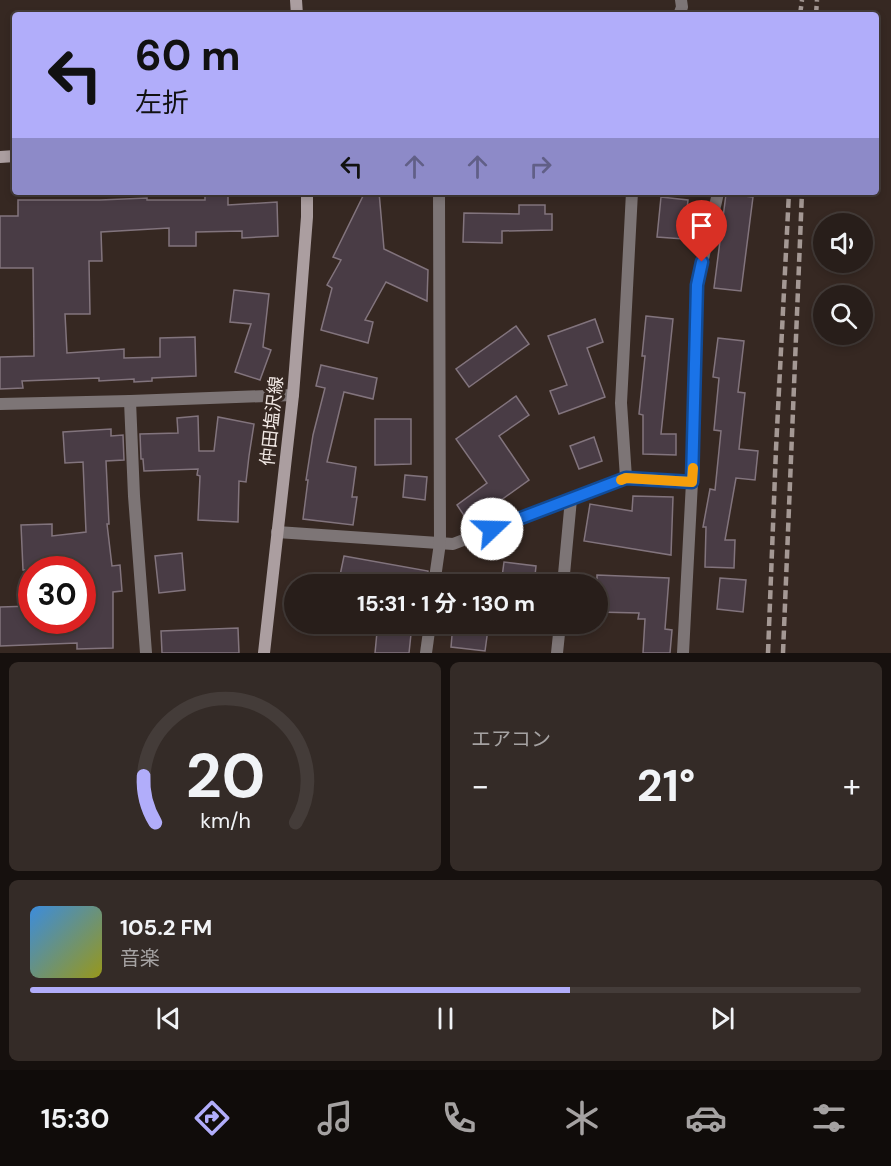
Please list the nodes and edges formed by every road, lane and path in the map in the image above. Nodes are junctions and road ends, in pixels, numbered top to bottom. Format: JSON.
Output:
{"nodes":[{"id":1,"x":307,"y":195,"type":"edge"},
{"id":2,"x":439,"y":195,"type":"edge"},
{"id":3,"x":632,"y":195,"type":"edge"},
{"id":4,"x":718,"y":195,"type":"edge"},
{"id":5,"x":293,"y":395,"type":"junction"},
{"id":6,"x":130,"y":401,"type":"junction"},
{"id":7,"x":0,"y":404,"type":"edge"},
{"id":8,"x":626,"y":478,"type":"junction"},
{"id":9,"x":692,"y":482,"type":"junction"},
{"id":10,"x":571,"y":499,"type":"junction"},
{"id":11,"x":277,"y":532,"type":"junction"},
{"id":12,"x":440,"y":543,"type":"junction"},
{"id":13,"x":436,"y":574,"type":"edge"},
{"id":14,"x":564,"y":574,"type":"edge"},
{"id":15,"x":429,"y":634,"type":"edge"},
{"id":16,"x":559,"y":634,"type":"edge"},
{"id":17,"x":146,"y":653,"type":"edge"},
{"id":18,"x":264,"y":653,"type":"edge"},
{"id":19,"x":426,"y":653,"type":"edge"},
{"id":20,"x":557,"y":653,"type":"edge"},
{"id":21,"x":684,"y":653,"type":"edge"}],
"edges":[{"from":1,"to":5,"type":"main road","name":"仲田塩沢線"},
{"from":2,"to":12,"type":"street"},
{"from":3,"to":8,"type":"street"},
{"from":4,"to":9,"type":"street"},
{"from":5,"to":6,"type":"street"},
{"from":5,"to":11,"type":"main road","name":"仲田塩沢線"},
{"from":6,"to":7,"type":"street"},
{"from":6,"to":17,"type":"street"},
{"from":8,"to":9,"type":"street"},
{"from":8,"to":10,"type":"street"},
{"from":9,"to":21,"type":"street"},
{"from":10,"to":12,"type":"street"},
{"from":10,"to":14,"type":"street"},
{"from":11,"to":12,"type":"street"},
{"from":11,"to":18,"type":"main road","name":"仲田塩沢線"},
{"from":12,"to":13,"type":"street"},
{"from":15,"to":19,"type":"street"},
{"from":16,"to":20,"type":"street"}]}
